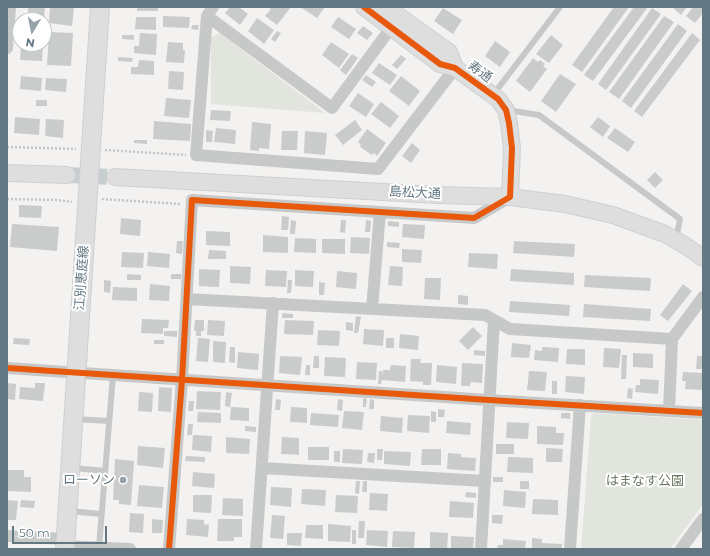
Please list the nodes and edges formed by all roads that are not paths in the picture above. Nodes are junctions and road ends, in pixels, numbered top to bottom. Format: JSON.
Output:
{"nodes":[{"id":1,"x":10,"y":7,"type":"edge"},
{"id":2,"x":100,"y":7,"type":"edge"},
{"id":3,"x":364,"y":7,"type":"edge"},
{"id":4,"x":386,"y":7,"type":"edge"},
{"id":5,"x":560,"y":7,"type":"edge"},
{"id":6,"x":210,"y":11,"type":"edge"},
{"id":7,"x":396,"y":22,"type":"junction"},
{"id":8,"x":7,"y":48,"type":"edge"},
{"id":9,"x":455,"y":68,"type":"junction"},
{"id":10,"x":492,"y":95,"type":"junction"},
{"id":11,"x":506,"y":110,"type":"junction"},
{"id":12,"x":7,"y":174,"type":"edge"},
{"id":13,"x":67,"y":175,"type":"tunnel mouth"},
{"id":14,"x":115,"y":177,"type":"tunnel mouth"},
{"id":15,"x":510,"y":197,"type":"junction"},
{"id":16,"x":380,"y":212,"type":"junction"},
{"id":17,"x":676,"y":240,"type":"junction"},
{"id":18,"x":703,"y":258,"type":"edge"},
{"id":19,"x":703,"y":297,"type":"edge"},
{"id":20,"x":187,"y":299,"type":"junction"},
{"id":21,"x":273,"y":303,"type":"junction"},
{"id":22,"x":372,"y":309,"type":"junction"},
{"id":23,"x":494,"y":320,"type":"junction"},
{"id":24,"x":672,"y":339,"type":"junction"},
{"id":25,"x":7,"y":368,"type":"edge"},
{"id":26,"x":76,"y":372,"type":"junction"},
{"id":27,"x":113,"y":375,"type":"junction"},
{"id":28,"x":182,"y":380,"type":"junction"},
{"id":29,"x":267,"y":385,"type":"junction"},
{"id":30,"x":489,"y":400,"type":"junction"},
{"id":31,"x":580,"y":405,"type":"junction"},
{"id":32,"x":669,"y":411,"type":"junction"},
{"id":33,"x":703,"y":413,"type":"edge"},
{"id":34,"x":73,"y":418,"type":"junction"},
{"id":35,"x":109,"y":421,"type":"junction"},
{"id":36,"x":70,"y":468,"type":"junction"},
{"id":37,"x":262,"y":468,"type":"junction"},
{"id":38,"x":105,"y":471,"type":"junction"},
{"id":39,"x":484,"y":481,"type":"junction"},
{"id":40,"x":67,"y":511,"type":"junction"},
{"id":41,"x":101,"y":514,"type":"junction"},
{"id":42,"x":703,"y":519,"type":"edge"},
{"id":43,"x":7,"y":536,"type":"edge"},
{"id":44,"x":65,"y":545,"type":"edge"},
{"id":45,"x":99,"y":548,"type":"junction"},
{"id":46,"x":130,"y":549,"type":"edge"},
{"id":47,"x":169,"y":549,"type":"edge"},
{"id":48,"x":256,"y":549,"type":"edge"},
{"id":49,"x":481,"y":549,"type":"edge"},
{"id":50,"x":570,"y":549,"type":"edge"},
{"id":51,"x":681,"y":549,"type":"edge"}],
"edges":[{"from":1,"to":8,"type":"street"},
{"from":2,"to":26,"type":"main road","name":"江別恵庭線"},
{"from":3,"to":7,"type":"street","name":"寿通"},
{"from":4,"to":7,"type":"street","name":"寿通"},
{"from":5,"to":10,"type":"lane"},
{"from":6,"to":7,"type":"street"},
{"from":6,"to":9,"type":"street"},
{"from":7,"to":9,"type":"street","name":"寿通"},
{"from":9,"to":10,"type":"street","name":"寿通"},
{"from":10,"to":11,"type":"street","name":"寿通"},
{"from":11,"to":15,"type":"street"},
{"from":11,"to":17,"type":"lane"},
{"from":12,"to":13,"type":"street"},
{"from":14,"to":15,"type":"street","name":"島松大通"},
{"from":15,"to":16,"type":"street"},
{"from":15,"to":17,"type":"street","name":"島松大通"},
{"from":16,"to":20,"type":"street"},
{"from":16,"to":22,"type":"street"},
{"from":17,"to":18,"type":"street","name":"島松大通"},
{"from":19,"to":24,"type":"street"},
{"from":20,"to":21,"type":"street"},
{"from":20,"to":28,"type":"street"},
{"from":21,"to":22,"type":"street"},
{"from":21,"to":29,"type":"street"},
{"from":22,"to":23,"type":"street"},
{"from":23,"to":24,"type":"street"},
{"from":23,"to":30,"type":"street"},
{"from":24,"to":32,"type":"street"},
{"from":25,"to":26,"type":"street"},
{"from":26,"to":27,"type":"street"},
{"from":26,"to":34,"type":"main road","name":"江別恵庭線"},
{"from":27,"to":28,"type":"street"},
{"from":27,"to":35,"type":"lane"},
{"from":28,"to":29,"type":"street"},
{"from":28,"to":47,"type":"street"},
{"from":29,"to":30,"type":"street"},
{"from":29,"to":37,"type":"street"},
{"from":30,"to":31,"type":"street"},
{"from":30,"to":39,"type":"street"},
{"from":31,"to":32,"type":"street"},
{"from":31,"to":50,"type":"street"},
{"from":32,"to":33,"type":"street"},
{"from":34,"to":35,"type":"lane"},
{"from":34,"to":36,"type":"main road","name":"江別恵庭線"},
{"from":35,"to":38,"type":"lane"},
{"from":36,"to":38,"type":"lane"},
{"from":36,"to":40,"type":"main road","name":"江別恵庭線"},
{"from":37,"to":39,"type":"street"},
{"from":37,"to":48,"type":"street"},
{"from":38,"to":41,"type":"lane"},
{"from":39,"to":49,"type":"street"},
{"from":40,"to":41,"type":"lane"},
{"from":40,"to":44,"type":"main road","name":"江別恵庭線"},
{"from":41,"to":45,"type":"lane"},
{"from":42,"to":51,"type":"street"},
{"from":43,"to":44,"type":"street"},
{"from":44,"to":45,"type":"street"},
{"from":45,"to":46,"type":"street"}]}
